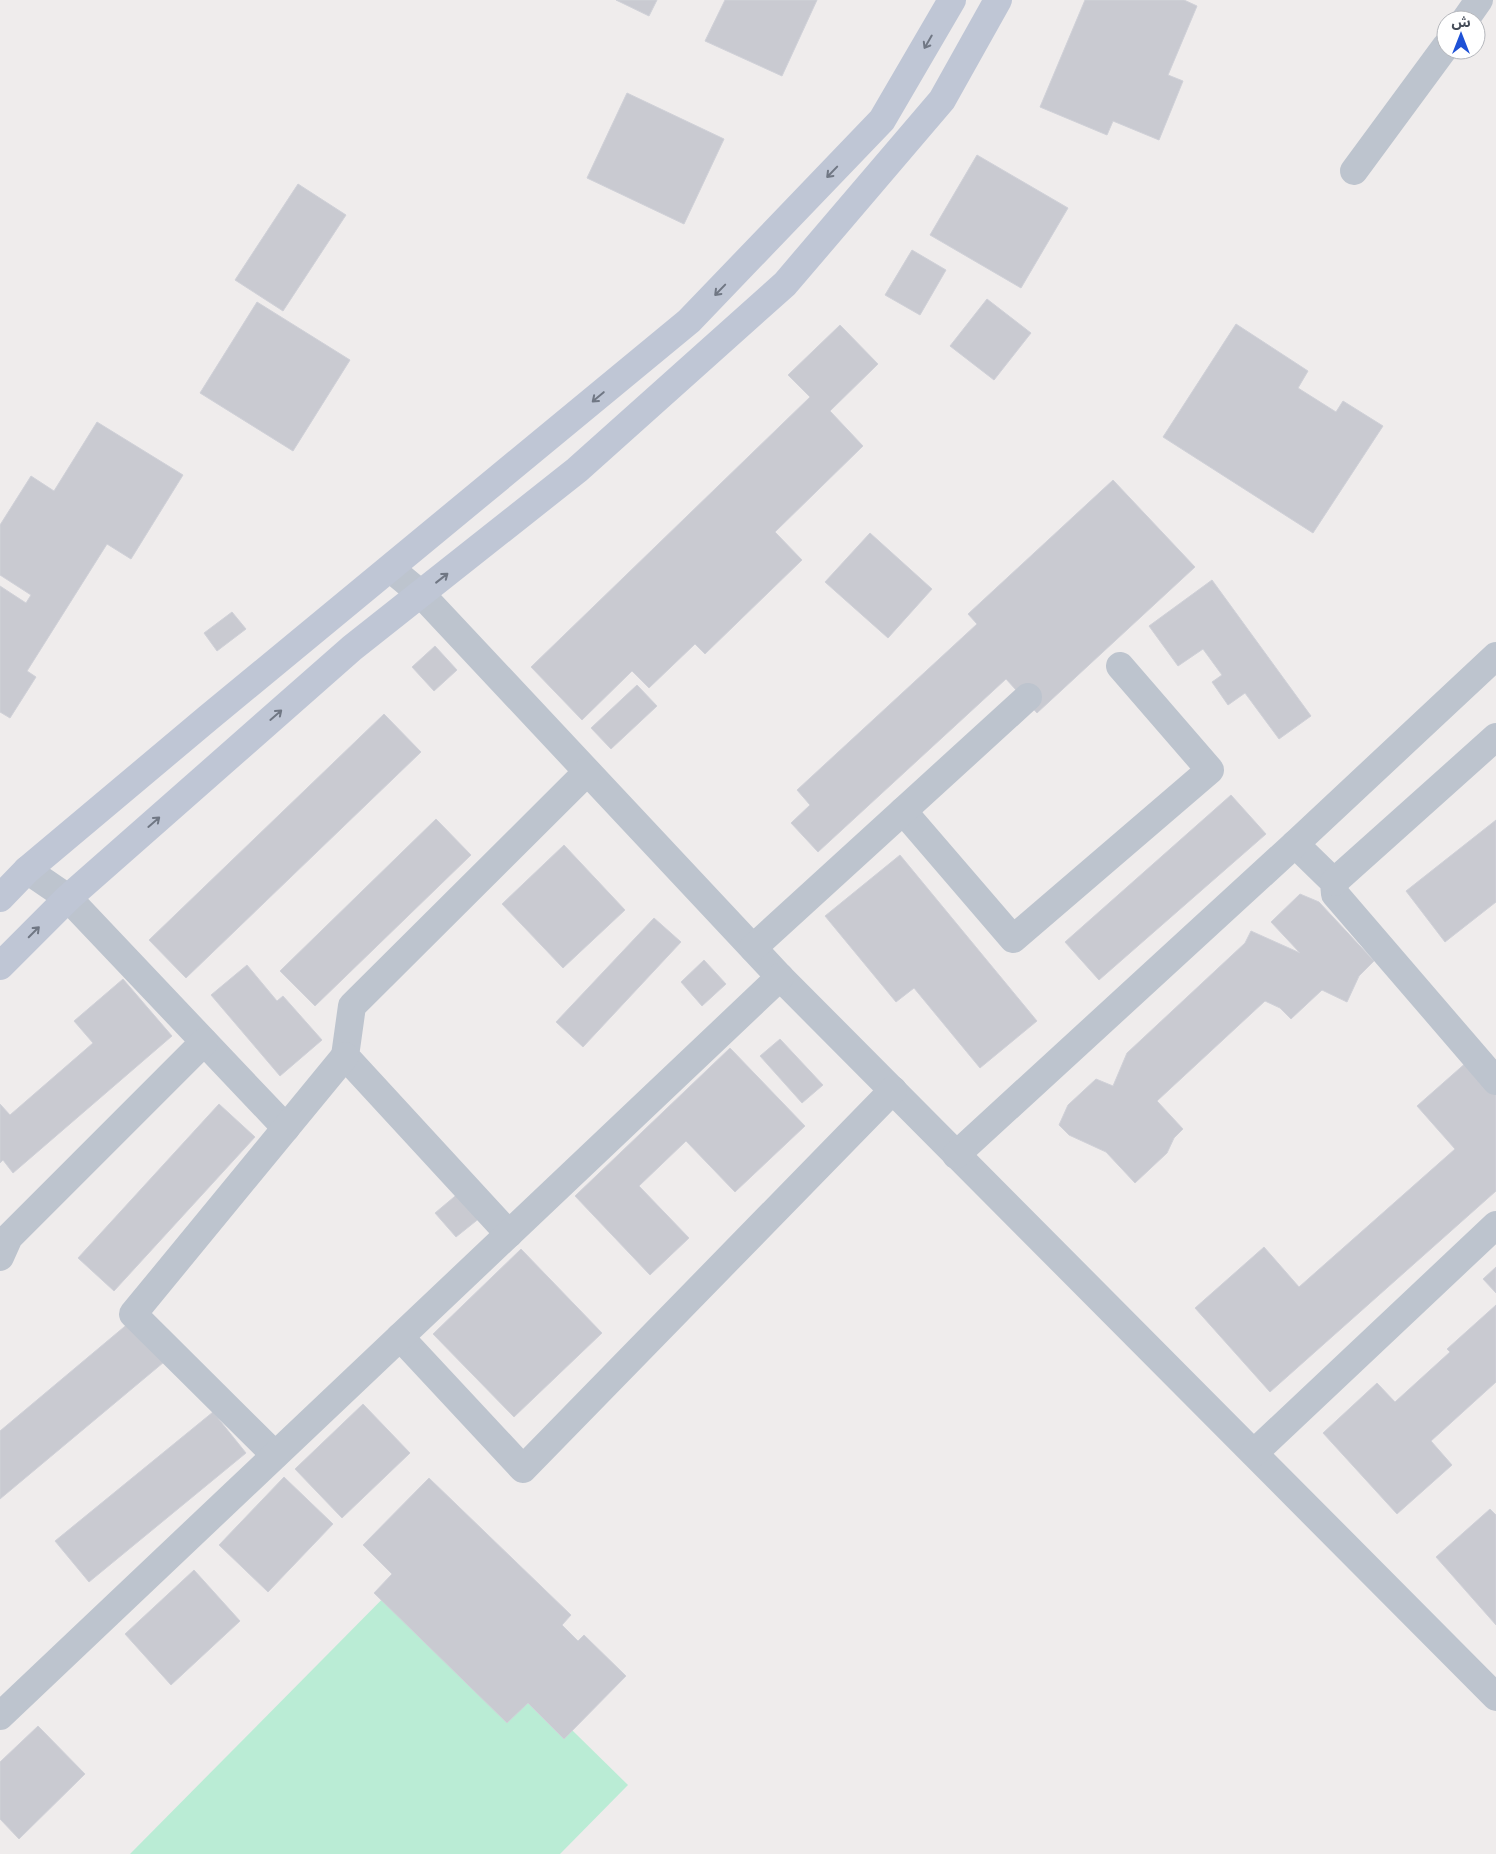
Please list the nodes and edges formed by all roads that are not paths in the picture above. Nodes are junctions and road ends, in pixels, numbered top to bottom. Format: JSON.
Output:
{"nodes":[{"id":1,"x":952,"y":0,"type":"edge"},
{"id":2,"x":998,"y":0,"type":"edge"},
{"id":3,"x":1436,"y":60,"type":"edge"},
{"id":4,"x":1354,"y":171,"type":"dead end"},
{"id":5,"x":391,"y":568,"type":"junction"},
{"id":6,"x":421,"y":594,"type":"junction"},
{"id":7,"x":1496,"y":656,"type":"edge"},
{"id":8,"x":1120,"y":666,"type":"dead end"},
{"id":9,"x":1028,"y":697,"type":"dead end"},
{"id":10,"x":1496,"y":737,"type":"edge"},
{"id":11,"x":587,"y":772,"type":"junction"},
{"id":12,"x":903,"y":811,"type":"junction"},
{"id":13,"x":1295,"y":844,"type":"junction"},
{"id":14,"x":27,"y":870,"type":"junction"},
{"id":15,"x":1334,"y":882,"type":"junction"},
{"id":16,"x":0,"y":898,"type":"edge"},
{"id":17,"x":68,"y":898,"type":"junction"},
{"id":18,"x":753,"y":948,"type":"junction"},
{"id":19,"x":0,"y":966,"type":"edge"},
{"id":20,"x":780,"y":977,"type":"junction"},
{"id":21,"x":204,"y":1042,"type":"junction"},
{"id":22,"x":345,"y":1056,"type":"junction"},
{"id":23,"x":1496,"y":1080,"type":"edge"},
{"id":24,"x":893,"y":1090,"type":"junction"},
{"id":25,"x":286,"y":1128,"type":"junction"},
{"id":26,"x":956,"y":1155,"type":"junction"},
{"id":27,"x":1496,"y":1224,"type":"edge"},
{"id":28,"x":509,"y":1234,"type":"junction"},
{"id":29,"x":3,"y":1241,"type":"edge"},
{"id":30,"x":400,"y":1337,"type":"junction"},
{"id":31,"x":1254,"y":1453,"type":"junction"},
{"id":32,"x":275,"y":1456,"type":"junction"},
{"id":33,"x":1496,"y":1697,"type":"edge"},
{"id":34,"x":0,"y":1716,"type":"edge"}],
"edges":[{"from":1,"to":5,"type":"main road","one_way":true},
{"from":6,"to":2,"type":"main road","one_way":true},
{"from":3,"to":4,"type":"street"},
{"from":5,"to":6,"type":"street"},
{"from":5,"to":14,"type":"main road"},
{"from":6,"to":11,"type":"street"},
{"from":17,"to":6,"type":"main road","one_way":true},
{"from":7,"to":13,"type":"street"},
{"from":8,"to":12,"type":"street"},
{"from":9,"to":12,"type":"street"},
{"from":10,"to":15,"type":"street"},
{"from":11,"to":18,"type":"street"},
{"from":11,"to":22,"type":"street"},
{"from":12,"to":18,"type":"street"},
{"from":13,"to":15,"type":"street"},
{"from":13,"to":26,"type":"street"},
{"from":14,"to":16,"type":"main road"},
{"from":14,"to":17,"type":"street"},
{"from":15,"to":23,"type":"street"},
{"from":19,"to":17,"type":"main road","one_way":true},
{"from":17,"to":21,"type":"street"},
{"from":18,"to":20,"type":"street"},
{"from":20,"to":24,"type":"street"},
{"from":20,"to":28,"type":"street"},
{"from":21,"to":25,"type":"street"},
{"from":21,"to":29,"type":"street"},
{"from":22,"to":25,"type":"street"},
{"from":22,"to":28,"type":"street"},
{"from":24,"to":26,"type":"street"},
{"from":24,"to":30,"type":"street"},
{"from":25,"to":32,"type":"street"},
{"from":26,"to":31,"type":"street"},
{"from":27,"to":31,"type":"street"},
{"from":28,"to":30,"type":"street"},
{"from":30,"to":32,"type":"street"},
{"from":31,"to":33,"type":"street"},
{"from":32,"to":34,"type":"street"}]}
